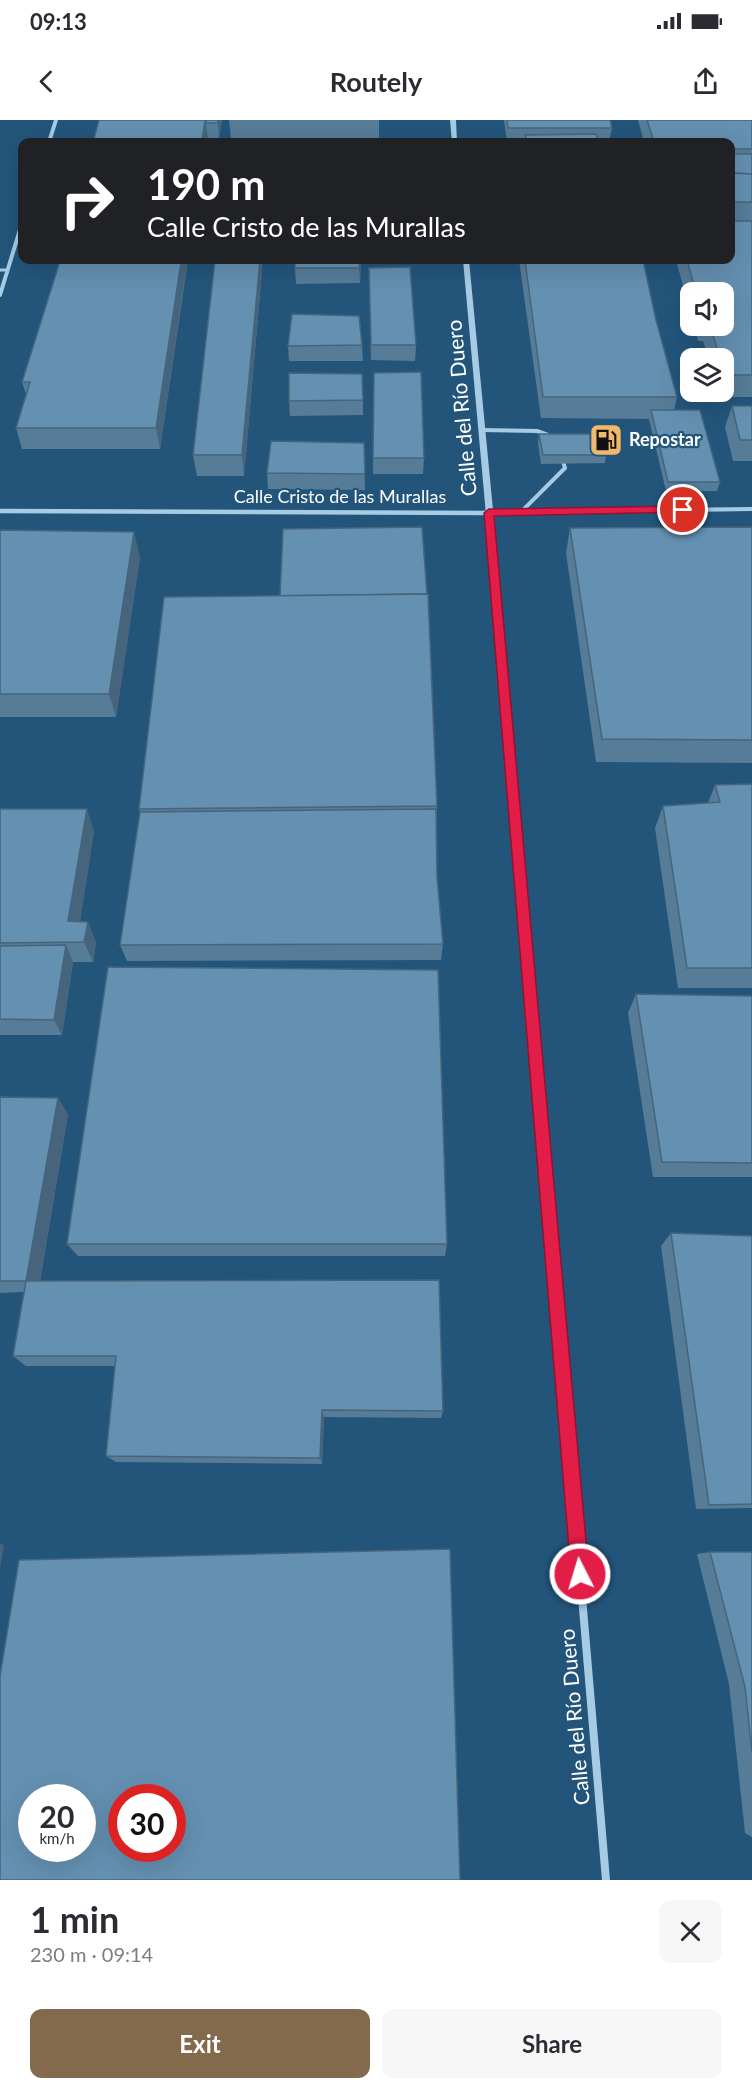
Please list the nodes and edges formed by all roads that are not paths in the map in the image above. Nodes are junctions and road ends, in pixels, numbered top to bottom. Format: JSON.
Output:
{"nodes":[{"id":1,"x":56,"y":120,"type":"edge"},
{"id":2,"x":453,"y":120,"type":"edge"},
{"id":3,"x":50,"y":138,"type":"edge"},
{"id":4,"x":455,"y":138,"type":"edge"},
{"id":5,"x":18,"y":236,"type":"edge"},
{"id":6,"x":466,"y":264,"type":"edge"},
{"id":7,"x":0,"y":270,"type":"edge"},
{"id":8,"x":7,"y":270,"type":"junction"},
{"id":9,"x":0,"y":295,"type":"edge"},
{"id":10,"x":481,"y":430,"type":"junction"},
{"id":11,"x":557,"y":439,"type":"edge"},
{"id":12,"x":560,"y":449,"type":"edge"},
{"id":13,"x":752,"y":508,"type":"edge"},
{"id":14,"x":0,"y":511,"type":"edge"},
{"id":15,"x":521,"y":512,"type":"junction"},
{"id":16,"x":489,"y":513,"type":"junction"},
{"id":17,"x":606,"y":1880,"type":"edge"}],
"edges":[{"from":1,"to":3,"type":"street"},
{"from":2,"to":4,"type":"street"},
{"from":5,"to":8,"type":"street"},
{"from":6,"to":10,"type":"street","name":"Calle del Río Duero"},
{"from":7,"to":8,"type":"lane"},
{"from":8,"to":9,"type":"street"},
{"from":10,"to":11,"type":"lane"},
{"from":10,"to":16,"type":"street","name":"Calle del Río Duero"},
{"from":12,"to":15,"type":"lane"},
{"from":13,"to":15,"type":"street","name":"Calle Cristo de las Murallas"},
{"from":14,"to":16,"type":"street","name":"Calle Cristo de las Murallas"},
{"from":15,"to":16,"type":"street","name":"Calle Cristo de las Murallas"},
{"from":16,"to":17,"type":"street","name":"Calle del Río Duero"}]}
